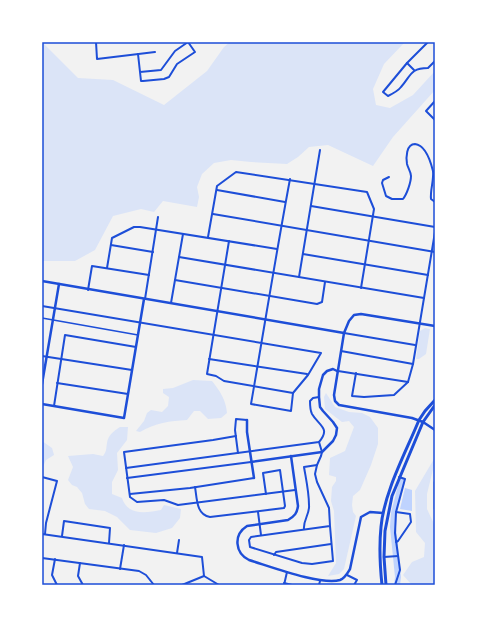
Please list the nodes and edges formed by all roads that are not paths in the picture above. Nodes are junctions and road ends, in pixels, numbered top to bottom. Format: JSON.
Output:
{"nodes":[{"id":1,"x":96,"y":42,"type":"edge"},
{"id":2,"x":428,"y":42,"type":"edge"},
{"id":3,"x":155,"y":52,"type":"dead end"},
{"id":4,"x":138,"y":54,"type":"junction"},
{"id":5,"x":435,"y":61,"type":"edge"},
{"id":6,"x":407,"y":63,"type":"junction"},
{"id":7,"x":414,"y":70,"type":"junction"},
{"id":8,"x":140,"y":72,"type":"junction"},
{"id":9,"x":435,"y":102,"type":"edge"},
{"id":10,"x":435,"y":120,"type":"edge"},
{"id":11,"x":320,"y":150,"type":"dead end"},
{"id":12,"x":389,"y":177,"type":"dead end"},
{"id":13,"x":290,"y":180,"type":"junction"},
{"id":14,"x":315,"y":183,"type":"junction"},
{"id":15,"x":217,"y":190,"type":"junction"},
{"id":16,"x":285,"y":202,"type":"junction"},
{"id":17,"x":435,"y":202,"type":"edge"},
{"id":18,"x":311,"y":206,"type":"junction"},
{"id":19,"x":213,"y":214,"type":"junction"},
{"id":20,"x":158,"y":217,"type":"dead end"},
{"id":21,"x":373,"y":217,"type":"junction"},
{"id":22,"x":282,"y":226,"type":"junction"},
{"id":23,"x":435,"y":227,"type":"edge"},
{"id":24,"x":156,"y":229,"type":"junction"},
{"id":25,"x":307,"y":230,"type":"junction"},
{"id":26,"x":435,"y":232,"type":"edge"},
{"id":27,"x":183,"y":234,"type":"junction"},
{"id":28,"x":208,"y":237,"type":"junction"},
{"id":29,"x":368,"y":240,"type":"junction"},
{"id":30,"x":229,"y":241,"type":"junction"},
{"id":31,"x":111,"y":245,"type":"junction"},
{"id":32,"x":277,"y":249,"type":"junction"},
{"id":33,"x":153,"y":252,"type":"junction"},
{"id":34,"x":433,"y":252,"type":"edge"},
{"id":35,"x":303,"y":254,"type":"junction"},
{"id":36,"x":180,"y":256,"type":"junction"},
{"id":37,"x":364,"y":264,"type":"junction"},
{"id":38,"x":226,"y":265,"type":"junction"},
{"id":39,"x":107,"y":268,"type":"junction"},
{"id":40,"x":274,"y":273,"type":"junction"},
{"id":41,"x":148,"y":275,"type":"junction"},
{"id":42,"x":428,"y":275,"type":"junction"},
{"id":43,"x":299,"y":277,"type":"junction"},
{"id":44,"x":175,"y":280,"type":"junction"},
{"id":45,"x":42,"y":281,"type":"edge"},
{"id":46,"x":325,"y":282,"type":"junction"},
{"id":47,"x":59,"y":284,"type":"junction"},
{"id":48,"x":221,"y":288,"type":"junction"},
{"id":49,"x":360,"y":288,"type":"junction"},
{"id":50,"x":88,"y":290,"type":"junction"},
{"id":51,"x":270,"y":296,"type":"junction"},
{"id":52,"x":424,"y":298,"type":"junction"},
{"id":53,"x":144,"y":299,"type":"junction"},
{"id":54,"x":171,"y":303,"type":"junction"},
{"id":55,"x":42,"y":306,"type":"edge"},
{"id":56,"x":54,"y":308,"type":"junction"},
{"id":57,"x":218,"y":312,"type":"junction"},
{"id":58,"x":42,"y":318,"type":"edge"},
{"id":59,"x":52,"y":320,"type":"junction"},
{"id":60,"x":266,"y":320,"type":"junction"},
{"id":61,"x":140,"y":323,"type":"junction"},
{"id":62,"x":420,"y":324,"type":"junction"},
{"id":63,"x":435,"y":326,"type":"edge"},
{"id":64,"x":344,"y":333,"type":"junction"},
{"id":65,"x":138,"y":335,"type":"junction"},
{"id":66,"x":213,"y":335,"type":"junction"},
{"id":67,"x":262,"y":343,"type":"junction"},
{"id":68,"x":416,"y":345,"type":"junction"},
{"id":69,"x":136,"y":347,"type":"junction"},
{"id":70,"x":341,"y":351,"type":"junction"},
{"id":71,"x":42,"y":356,"type":"edge"},
{"id":72,"x":46,"y":356,"type":"junction"},
{"id":73,"x":61,"y":358,"type":"junction"},
{"id":74,"x":209,"y":359,"type":"junction"},
{"id":75,"x":413,"y":364,"type":"junction"},
{"id":76,"x":258,"y":367,"type":"junction"},
{"id":77,"x":132,"y":370,"type":"junction"},
{"id":78,"x":337,"y":370,"type":"junction"},
{"id":79,"x":356,"y":374,"type":"junction"},
{"id":80,"x":308,"y":375,"type":"junction"},
{"id":81,"x":57,"y":382,"type":"junction"},
{"id":82,"x":408,"y":382,"type":"junction"},
{"id":83,"x":42,"y":384,"type":"edge"},
{"id":84,"x":254,"y":386,"type":"junction"},
{"id":85,"x":294,"y":392,"type":"junction"},
{"id":86,"x":128,"y":394,"type":"junction"},
{"id":87,"x":319,"y":397,"type":"junction"},
{"id":88,"x":435,"y":400,"type":"edge"},
{"id":89,"x":42,"y":404,"type":"edge"},
{"id":90,"x":54,"y":406,"type":"junction"},
{"id":91,"x":435,"y":406,"type":"edge"},
{"id":92,"x":247,"y":420,"type":"joint"},
{"id":93,"x":419,"y":420,"type":"junction"},
{"id":94,"x":424,"y":422,"type":"junction"},
{"id":95,"x":435,"y":430,"type":"edge"},
{"id":96,"x":236,"y":436,"type":"junction"},
{"id":97,"x":319,"y":442,"type":"junction"},
{"id":98,"x":250,"y":452,"type":"junction"},
{"id":99,"x":322,"y":452,"type":"junction"},
{"id":100,"x":238,"y":453,"type":"junction"},
{"id":101,"x":291,"y":456,"type":"junction"},
{"id":102,"x":251,"y":462,"type":"junction"},
{"id":103,"x":317,"y":465,"type":"junction"},
{"id":104,"x":126,"y":468,"type":"junction"},
{"id":105,"x":42,"y":477,"type":"edge"},
{"id":106,"x":399,"y":477,"type":"junction"},
{"id":107,"x":127,"y":478,"type":"junction"},
{"id":108,"x":254,"y":478,"type":"joint"},
{"id":109,"x":435,"y":482,"type":"edge"},
{"id":110,"x":195,"y":487,"type":"junction"},
{"id":111,"x":295,"y":490,"type":"junction"},
{"id":112,"x":284,"y":491,"type":"junction"},
{"id":113,"x":130,"y":494,"type":"junction"},
{"id":114,"x":266,"y":494,"type":"junction"},
{"id":115,"x":197,"y":502,"type":"junction"},
{"id":116,"x":435,"y":509,"type":"edge"},
{"id":117,"x":258,"y":512,"type":"junction"},
{"id":118,"x":396,"y":512,"type":"junction"},
{"id":119,"x":383,"y":513,"type":"junction"},
{"id":120,"x":260,"y":524,"type":"junction"},
{"id":121,"x":330,"y":526,"type":"junction"},
{"id":122,"x":304,"y":529,"type":"junction"},
{"id":123,"x":43,"y":534,"type":"edge"},
{"id":124,"x":262,"y":535,"type":"junction"},
{"id":125,"x":62,"y":536,"type":"junction"},
{"id":126,"x":178,"y":540,"type":"dead end"},
{"id":127,"x":396,"y":542,"type":"junction"},
{"id":128,"x":108,"y":543,"type":"junction"},
{"id":129,"x":332,"y":544,"type":"junction"},
{"id":130,"x":124,"y":545,"type":"junction"},
{"id":131,"x":177,"y":553,"type":"junction"},
{"id":132,"x":274,"y":555,"type":"junction"},
{"id":133,"x":398,"y":556,"type":"junction"},
{"id":134,"x":42,"y":558,"type":"edge"},
{"id":135,"x":384,"y":558,"type":"junction"},
{"id":136,"x":55,"y":559,"type":"junction"},
{"id":137,"x":80,"y":563,"type":"junction"},
{"id":138,"x":120,"y":569,"type":"junction"},
{"id":139,"x":287,"y":571,"type":"junction"},
{"id":140,"x":347,"y":574,"type":"junction"},
{"id":141,"x":204,"y":576,"type":"junction"},
{"id":142,"x":320,"y":581,"type":"junction"},
{"id":143,"x":284,"y":584,"type":"edge"},
{"id":144,"x":57,"y":585,"type":"edge"},
{"id":145,"x":83,"y":585,"type":"edge"},
{"id":146,"x":154,"y":585,"type":"edge"},
{"id":147,"x":182,"y":585,"type":"edge"},
{"id":148,"x":219,"y":585,"type":"edge"},
{"id":149,"x":292,"y":585,"type":"edge"},
{"id":150,"x":319,"y":585,"type":"edge"},
{"id":151,"x":354,"y":585,"type":"edge"},
{"id":152,"x":382,"y":585,"type":"edge"},
{"id":153,"x":386,"y":585,"type":"edge"},
{"id":154,"x":395,"y":585,"type":"edge"}],
"edges":[{"from":1,"to":4,"type":"street"},
{"from":2,"to":6,"type":"street"},
{"from":3,"to":4,"type":"street"},
{"from":4,"to":8,"type":"street"},
{"from":5,"to":7,"type":"street"},
{"from":6,"to":7,"type":"street"},
{"from":6,"to":7,"type":"street"},
{"from":8,"to":8,"type":"street"},
{"from":9,"to":10,"type":"street"},
{"from":11,"to":14,"type":"street"},
{"from":12,"to":17,"type":"street"},
{"from":13,"to":14,"type":"street"},
{"from":13,"to":15,"type":"street"},
{"from":13,"to":16,"type":"street"},
{"from":14,"to":18,"type":"street"},
{"from":14,"to":21,"type":"street"},
{"from":15,"to":16,"type":"street"},
{"from":15,"to":19,"type":"street"},
{"from":16,"to":22,"type":"street"},
{"from":18,"to":21,"type":"street"},
{"from":18,"to":25,"type":"street"},
{"from":19,"to":22,"type":"street"},
{"from":19,"to":28,"type":"street"},
{"from":20,"to":24,"type":"street"},
{"from":21,"to":23,"type":"street"},
{"from":21,"to":29,"type":"street"},
{"from":22,"to":25,"type":"street"},
{"from":22,"to":32,"type":"street"},
{"from":24,"to":27,"type":"street"},
{"from":24,"to":31,"type":"street"},
{"from":24,"to":33,"type":"street"},
{"from":25,"to":29,"type":"street"},
{"from":25,"to":35,"type":"street"},
{"from":26,"to":34,"type":"street"},
{"from":27,"to":28,"type":"street"},
{"from":27,"to":36,"type":"street"},
{"from":28,"to":30,"type":"street"},
{"from":29,"to":34,"type":"street"},
{"from":29,"to":37,"type":"street"},
{"from":30,"to":32,"type":"street"},
{"from":30,"to":38,"type":"street"},
{"from":31,"to":33,"type":"street"},
{"from":31,"to":39,"type":"street"},
{"from":32,"to":40,"type":"street"},
{"from":33,"to":41,"type":"street"},
{"from":34,"to":42,"type":"street"},
{"from":35,"to":37,"type":"street"},
{"from":35,"to":43,"type":"street"},
{"from":36,"to":38,"type":"street"},
{"from":36,"to":44,"type":"street"},
{"from":37,"to":42,"type":"street"},
{"from":37,"to":49,"type":"street"},
{"from":38,"to":40,"type":"street"},
{"from":38,"to":48,"type":"street"},
{"from":39,"to":41,"type":"street"},
{"from":39,"to":50,"type":"street"},
{"from":40,"to":43,"type":"street"},
{"from":40,"to":51,"type":"street"},
{"from":41,"to":53,"type":"street"},
{"from":42,"to":52,"type":"street"},
{"from":43,"to":46,"type":"street"},
{"from":44,"to":48,"type":"street"},
{"from":44,"to":54,"type":"street"},
{"from":45,"to":47,"type":"street"},
{"from":46,"to":49,"type":"street"},
{"from":46,"to":51,"type":"street"},
{"from":47,"to":50,"type":"street"},
{"from":47,"to":56,"type":"street"},
{"from":48,"to":51,"type":"street"},
{"from":48,"to":57,"type":"street"},
{"from":49,"to":52,"type":"street"},
{"from":50,"to":53,"type":"street"},
{"from":51,"to":60,"type":"street"},
{"from":52,"to":62,"type":"street"},
{"from":53,"to":54,"type":"street"},
{"from":53,"to":61,"type":"street"},
{"from":54,"to":57,"type":"street"},
{"from":55,"to":56,"type":"street"},
{"from":56,"to":59,"type":"street"},
{"from":56,"to":61,"type":"street"},
{"from":57,"to":60,"type":"street"},
{"from":57,"to":66,"type":"street"},
{"from":58,"to":59,"type":"street"},
{"from":59,"to":65,"type":"street"},
{"from":59,"to":72,"type":"street"},
{"from":60,"to":64,"type":"street"},
{"from":60,"to":67,"type":"street"},
{"from":61,"to":65,"type":"street"},
{"from":61,"to":66,"type":"street"},
{"from":62,"to":63,"type":"street"},
{"from":62,"to":64,"type":"street"},
{"from":62,"to":68,"type":"street"},
{"from":64,"to":68,"type":"street"},
{"from":64,"to":70,"type":"street"},
{"from":65,"to":69,"type":"street"},
{"from":66,"to":67,"type":"street"},
{"from":66,"to":74,"type":"street"},
{"from":67,"to":76,"type":"street"},
{"from":67,"to":80,"type":"street"},
{"from":68,"to":75,"type":"street"},
{"from":69,"to":73,"type":"street"},
{"from":69,"to":77,"type":"street"},
{"from":70,"to":75,"type":"street"},
{"from":70,"to":78,"type":"street"},
{"from":71,"to":72,"type":"street"},
{"from":72,"to":73,"type":"street"},
{"from":72,"to":83,"type":"street"},
{"from":73,"to":77,"type":"street"},
{"from":73,"to":81,"type":"street"},
{"from":74,"to":76,"type":"street"},
{"from":74,"to":84,"type":"street"},
{"from":75,"to":82,"type":"street"},
{"from":76,"to":80,"type":"street"},
{"from":76,"to":84,"type":"street"},
{"from":77,"to":86,"type":"street"},
{"from":78,"to":79,"type":"street"},
{"from":78,"to":87,"type":"street"},
{"from":78,"to":93,"type":"street"},
{"from":79,"to":82,"type":"street"},
{"from":79,"to":82,"type":"street"},
{"from":80,"to":85,"type":"street"},
{"from":81,"to":86,"type":"street"},
{"from":81,"to":90,"type":"street"},
{"from":84,"to":85,"type":"street"},
{"from":84,"to":85,"type":"street"},
{"from":86,"to":90,"type":"street"},
{"from":87,"to":97,"type":"street"},
{"from":87,"to":99,"type":"street"},
{"from":88,"to":93,"type":"main road"},
{"from":89,"to":90,"type":"street"},
{"from":91,"to":94,"type":"main road"},
{"from":92,"to":96,"type":"street"},
{"from":92,"to":98,"type":"street"},
{"from":93,"to":94,"type":"street"},
{"from":93,"to":119,"type":"main road"},
{"from":94,"to":95,"type":"street"},
{"from":94,"to":106,"type":"main road"},
{"from":96,"to":100,"type":"street"},
{"from":96,"to":104,"type":"street"},
{"from":97,"to":98,"type":"street"},
{"from":97,"to":99,"type":"street"},
{"from":98,"to":100,"type":"street"},
{"from":98,"to":102,"type":"street"},
{"from":99,"to":101,"type":"street"},
{"from":99,"to":103,"type":"street"},
{"from":100,"to":104,"type":"street"},
{"from":101,"to":102,"type":"street"},
{"from":101,"to":111,"type":"street"},
{"from":102,"to":107,"type":"street"},
{"from":102,"to":108,"type":"street"},
{"from":103,"to":121,"type":"street"},
{"from":103,"to":122,"type":"street"},
{"from":104,"to":107,"type":"street"},
{"from":105,"to":123,"type":"street"},
{"from":106,"to":118,"type":"street"},
{"from":106,"to":135,"type":"main road"},
{"from":107,"to":113,"type":"street"},
{"from":108,"to":110,"type":"street"},
{"from":109,"to":116,"type":"street"},
{"from":110,"to":113,"type":"street"},
{"from":110,"to":115,"type":"street"},
{"from":111,"to":112,"type":"street"},
{"from":111,"to":120,"type":"street"},
{"from":112,"to":114,"type":"street"},
{"from":112,"to":114,"type":"street"},
{"from":112,"to":117,"type":"street"},
{"from":113,"to":115,"type":"street"},
{"from":114,"to":115,"type":"street"},
{"from":115,"to":117,"type":"street"},
{"from":117,"to":120,"type":"street"},
{"from":118,"to":127,"type":"street"},
{"from":118,"to":127,"type":"street"},
{"from":119,"to":140,"type":"street"},
{"from":119,"to":152,"type":"main road"},
{"from":120,"to":124,"type":"street"},
{"from":120,"to":139,"type":"street"},
{"from":121,"to":122,"type":"street"},
{"from":121,"to":129,"type":"street"},
{"from":122,"to":124,"type":"street"},
{"from":123,"to":125,"type":"street"},
{"from":124,"to":132,"type":"street"},
{"from":125,"to":128,"type":"street"},
{"from":125,"to":128,"type":"street"},
{"from":126,"to":131,"type":"street"},
{"from":127,"to":133,"type":"street"},
{"from":128,"to":130,"type":"street"},
{"from":129,"to":132,"type":"street"},
{"from":129,"to":132,"type":"street"},
{"from":130,"to":131,"type":"street"},
{"from":130,"to":138,"type":"street"},
{"from":131,"to":141,"type":"street"},
{"from":133,"to":135,"type":"street"},
{"from":133,"to":154,"type":"street"},
{"from":134,"to":136,"type":"street"},
{"from":135,"to":153,"type":"main road"},
{"from":136,"to":137,"type":"street"},
{"from":136,"to":144,"type":"street"},
{"from":137,"to":138,"type":"street"},
{"from":137,"to":145,"type":"street"},
{"from":138,"to":146,"type":"street"},
{"from":139,"to":142,"type":"street"},
{"from":139,"to":143,"type":"street"},
{"from":140,"to":142,"type":"street"},
{"from":140,"to":151,"type":"street"},
{"from":141,"to":147,"type":"street"},
{"from":141,"to":148,"type":"street"},
{"from":142,"to":150,"type":"street"},
{"from":143,"to":149,"type":"street"}]}
